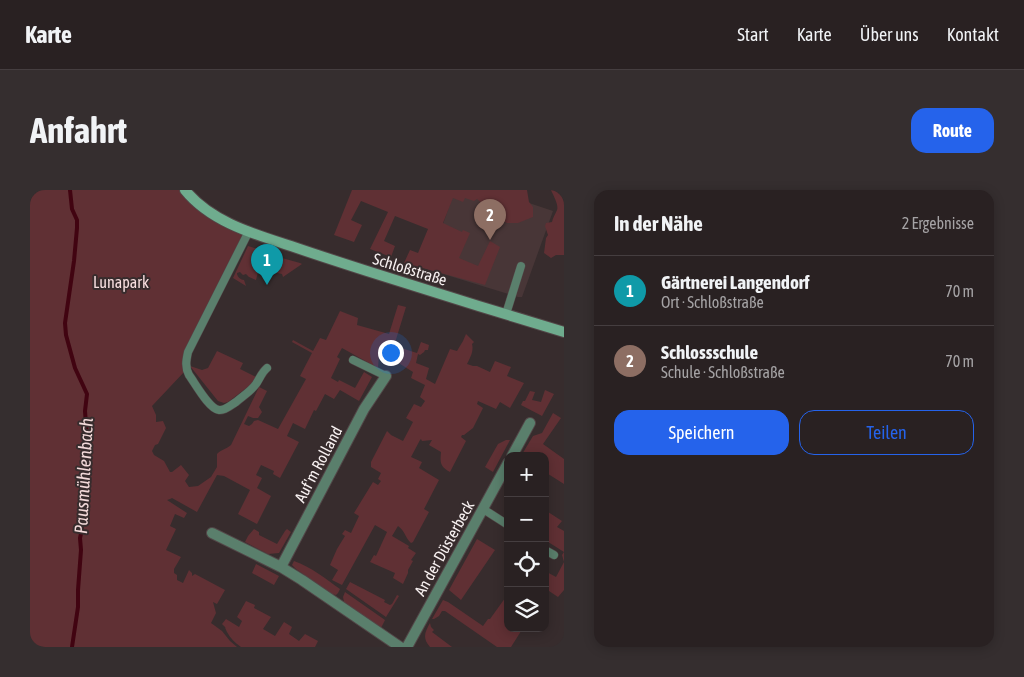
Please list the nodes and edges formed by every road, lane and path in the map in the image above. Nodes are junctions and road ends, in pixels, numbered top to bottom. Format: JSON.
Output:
{"nodes":[{"id":1,"x":185,"y":190,"type":"edge"},
{"id":2,"x":248,"y":231,"type":"junction"},
{"id":3,"x":522,"y":266,"type":"dead end"},
{"id":4,"x":506,"y":314,"type":"junction"},
{"id":5,"x":564,"y":332,"type":"edge"},
{"id":6,"x":353,"y":360,"type":"dead end"},
{"id":7,"x":267,"y":368,"type":"dead end"},
{"id":8,"x":386,"y":376,"type":"joint"},
{"id":9,"x":530,"y":423,"type":"dead end"},
{"id":10,"x":514,"y":452,"type":"edge"},
{"id":11,"x":504,"y":471,"type":"edge"},
{"id":12,"x":483,"y":509,"type":"junction"},
{"id":13,"x":504,"y":522,"type":"edge"},
{"id":14,"x":212,"y":533,"type":"dead end"},
{"id":15,"x":549,"y":552,"type":"edge"},
{"id":16,"x":554,"y":555,"type":"dead end"},
{"id":17,"x":281,"y":568,"type":"junction"},
{"id":18,"x":400,"y":647,"type":"edge"},
{"id":19,"x":407,"y":647,"type":"edge"}],
"edges":[{"from":1,"to":2,"type":"street","name":"Schloßstraße"},
{"from":2,"to":4,"type":"street","name":"Schloßstraße"},
{"from":2,"to":7,"type":"lane"},
{"from":3,"to":4,"type":"lane"},
{"from":4,"to":5,"type":"street","name":"Schloßstraße"},
{"from":6,"to":8,"type":"lane"},
{"from":8,"to":17,"type":"street","name":"Auf'm Rolland"},
{"from":9,"to":10,"type":"street"},
{"from":11,"to":12,"type":"street","name":"An der Düsterbeck"},
{"from":12,"to":13,"type":"lane"},
{"from":12,"to":19,"type":"street","name":"An der Düsterbeck"},
{"from":14,"to":17,"type":"street"},
{"from":15,"to":16,"type":"lane"},
{"from":17,"to":18,"type":"street"}]}
